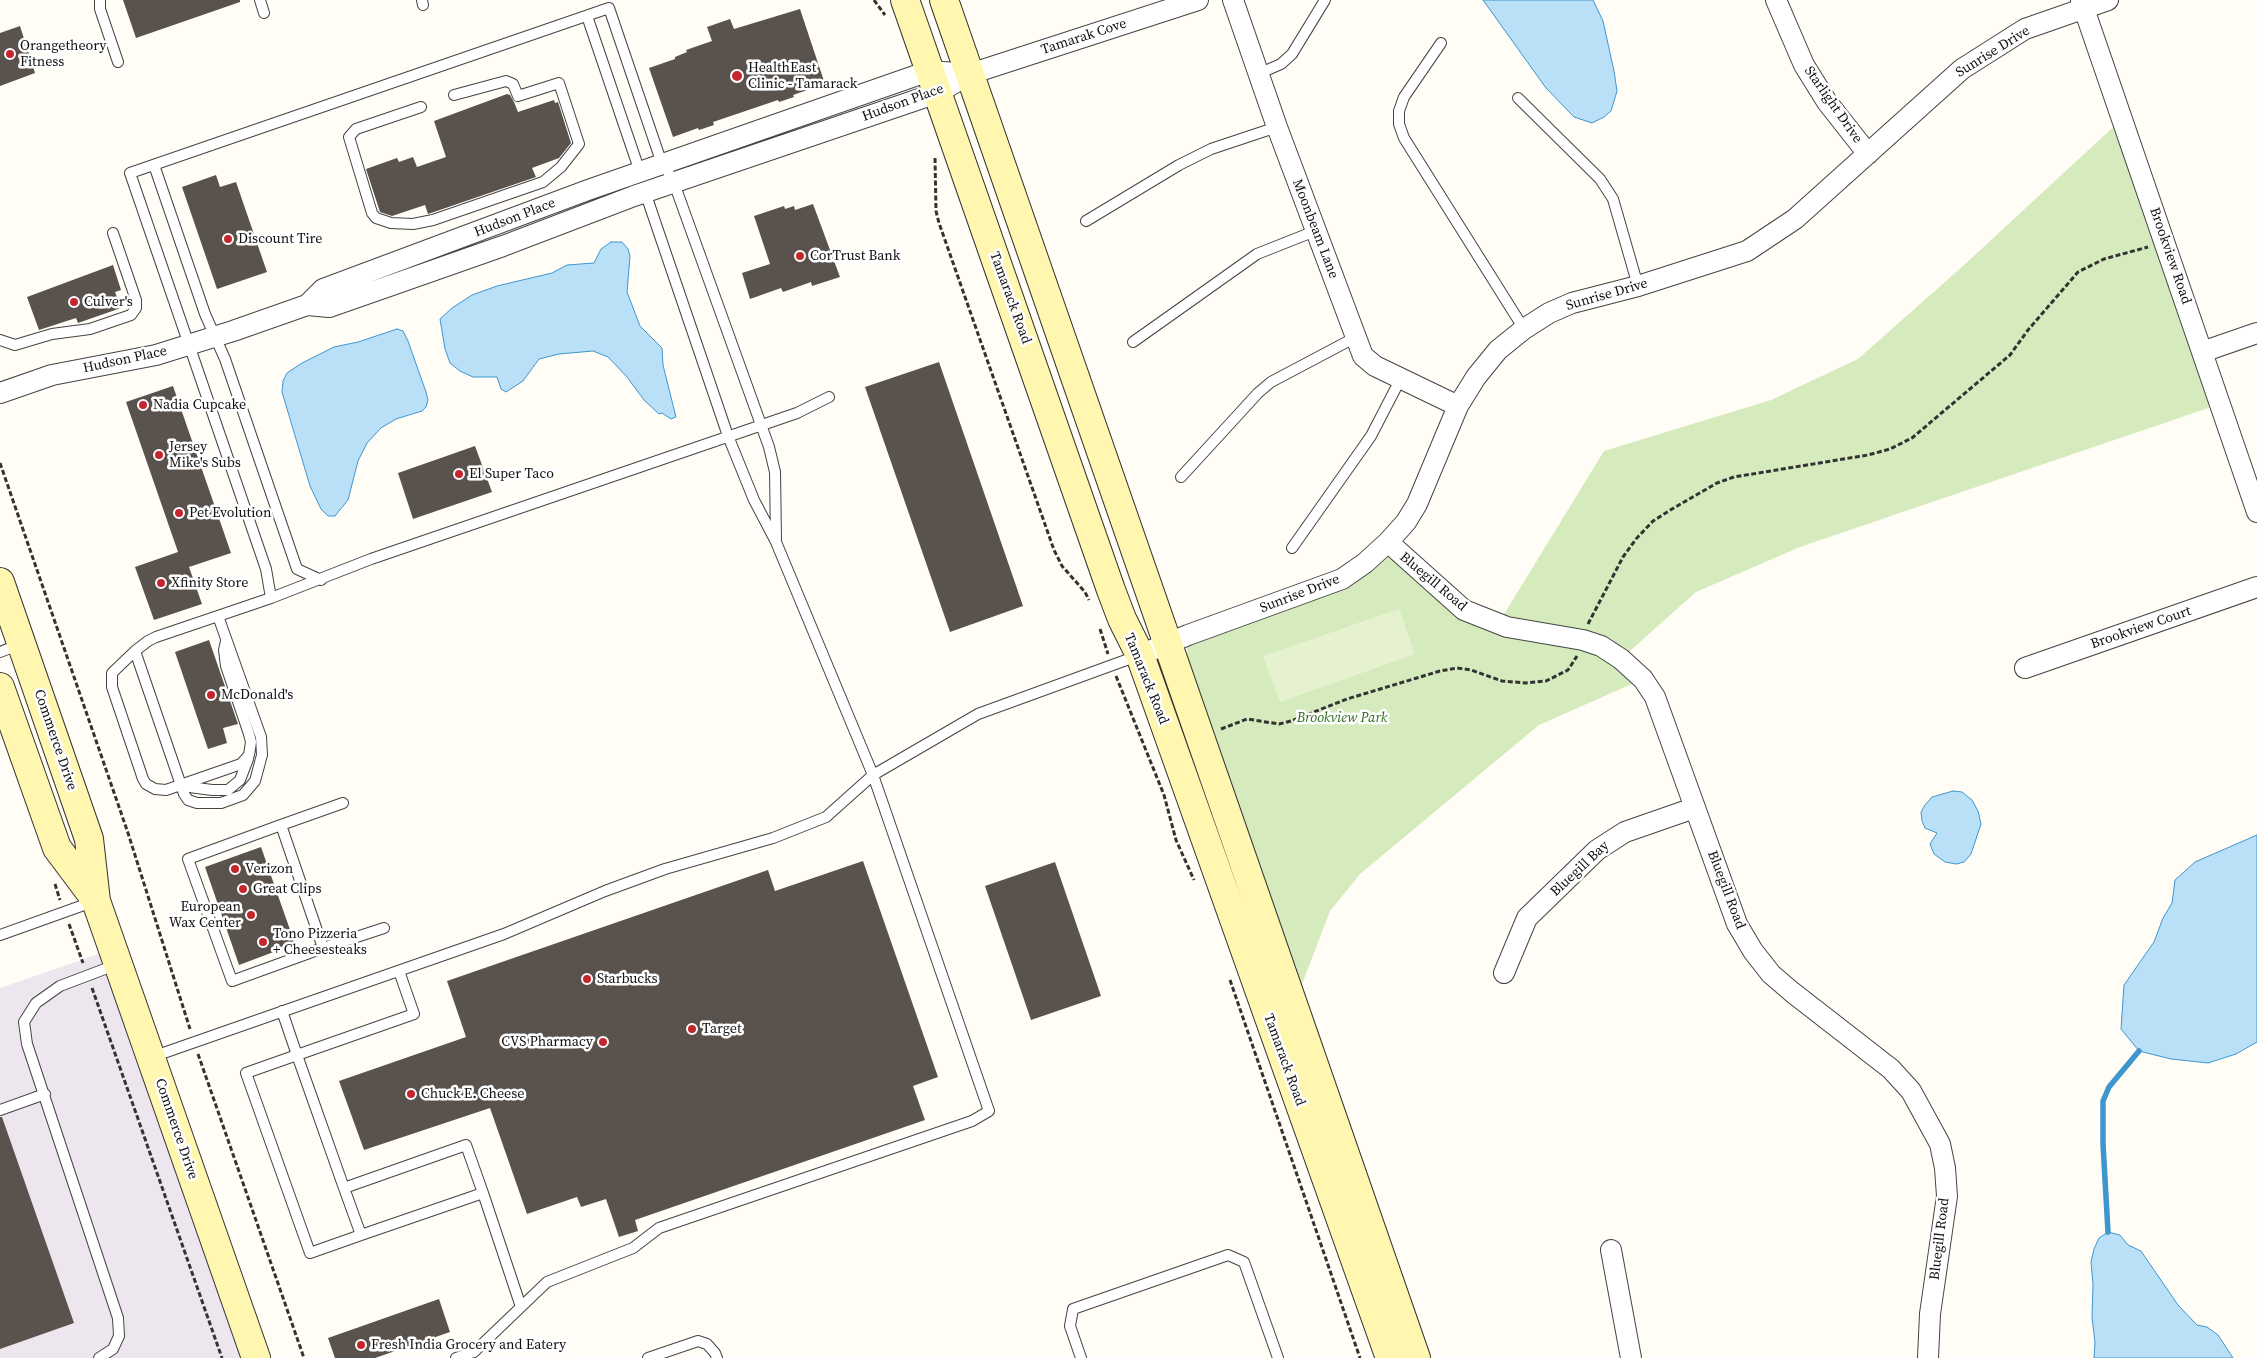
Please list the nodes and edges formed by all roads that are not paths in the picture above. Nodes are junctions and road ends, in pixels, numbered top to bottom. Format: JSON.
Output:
{"nodes":[{"id":1,"x":100,"y":0,"type":"edge"},
{"id":2,"x":260,"y":0,"type":"edge"},
{"id":3,"x":905,"y":0,"type":"edge"},
{"id":4,"x":944,"y":0,"type":"edge"},
{"id":5,"x":1198,"y":0,"type":"edge"},
{"id":6,"x":1233,"y":0,"type":"edge"},
{"id":7,"x":1325,"y":0,"type":"edge"},
{"id":8,"x":1776,"y":0,"type":"edge"},
{"id":9,"x":2108,"y":0,"type":"edge"},
{"id":10,"x":2083,"y":4,"type":"edge"},
{"id":11,"x":264,"y":13,"type":"dead end"},
{"id":12,"x":587,"y":16,"type":"junction"},
{"id":13,"x":1441,"y":43,"type":"dead end"},
{"id":14,"x":118,"y":62,"type":"dead end"},
{"id":15,"x":970,"y":74,"type":"junction"},
{"id":16,"x":1258,"y":74,"type":"junction"},
{"id":17,"x":933,"y":82,"type":"junction"},
{"id":18,"x":454,"y":95,"type":"dead end"},
{"id":19,"x":1518,"y":98,"type":"dead end"},
{"id":20,"x":421,"y":107,"type":"dead end"},
{"id":21,"x":1277,"y":127,"type":"junction"},
{"id":22,"x":1868,"y":154,"type":"junction"},
{"id":23,"x":663,"y":163,"type":"junction"},
{"id":24,"x":154,"y":165,"type":"junction"},
{"id":25,"x":640,"y":172,"type":"junction"},
{"id":26,"x":674,"y":183,"type":"junction"},
{"id":27,"x":644,"y":193,"type":"junction"},
{"id":28,"x":1086,"y":221,"type":"dead end"},
{"id":29,"x":1315,"y":231,"type":"junction"},
{"id":30,"x":112,"y":233,"type":"dead end"},
{"id":31,"x":1638,"y":286,"type":"junction"},
{"id":32,"x":306,"y":305,"type":"junction"},
{"id":33,"x":1524,"y":329,"type":"junction"},
{"id":34,"x":2257,"y":333,"type":"edge"},
{"id":35,"x":215,"y":337,"type":"junction"},
{"id":36,"x":1356,"y":337,"type":"junction"},
{"id":37,"x":0,"y":340,"type":"edge"},
{"id":38,"x":1133,"y":342,"type":"dead end"},
{"id":39,"x":190,"y":345,"type":"junction"},
{"id":40,"x":2202,"y":352,"type":"junction"},
{"id":41,"x":1401,"y":378,"type":"junction"},
{"id":42,"x":0,"y":393,"type":"edge"},
{"id":43,"x":829,"y":397,"type":"dead end"},
{"id":44,"x":1458,"y":406,"type":"junction"},
{"id":45,"x":760,"y":425,"type":"junction"},
{"id":46,"x":728,"y":436,"type":"junction"},
{"id":47,"x":1181,"y":477,"type":"dead end"},
{"id":48,"x":2257,"y":512,"type":"edge"},
{"id":49,"x":776,"y":542,"type":"junction"},
{"id":50,"x":1388,"y":542,"type":"junction"},
{"id":51,"x":1292,"y":548,"type":"dead end"},
{"id":52,"x":321,"y":580,"type":"junction"},
{"id":53,"x":0,"y":582,"type":"edge"},
{"id":54,"x":2257,"y":587,"type":"edge"},
{"id":55,"x":271,"y":598,"type":"junction"},
{"id":56,"x":218,"y":616,"type":"junction"},
{"id":57,"x":226,"y":639,"type":"junction"},
{"id":58,"x":1168,"y":645,"type":"junction"},
{"id":59,"x":11,"y":648,"type":"edge"},
{"id":60,"x":135,"y":652,"type":"junction"},
{"id":61,"x":1140,"y":655,"type":"junction"},
{"id":62,"x":2025,"y":668,"type":"dead end"},
{"id":63,"x":0,"y":687,"type":"edge"},
{"id":64,"x":250,"y":755,"type":"junction"},
{"id":65,"x":873,"y":775,"type":"junction"},
{"id":66,"x":181,"y":785,"type":"junction"},
{"id":67,"x":343,"y":803,"type":"dead end"},
{"id":68,"x":1694,"y":808,"type":"junction"},
{"id":69,"x":281,"y":825,"type":"junction"},
{"id":70,"x":96,"y":901,"type":"junction"},
{"id":71,"x":384,"y":928,"type":"dead end"},
{"id":72,"x":0,"y":935,"type":"edge"},
{"id":73,"x":323,"y":948,"type":"junction"},
{"id":74,"x":118,"y":964,"type":"junction"},
{"id":75,"x":399,"y":971,"type":"junction"},
{"id":76,"x":1504,"y":973,"type":"dead end"},
{"id":77,"x":282,"y":1011,"type":"junction"},
{"id":78,"x":297,"y":1055,"type":"junction"},
{"id":79,"x":151,"y":1057,"type":"junction"},
{"id":80,"x":45,"y":1094,"type":"junction"},
{"id":81,"x":0,"y":1110,"type":"edge"},
{"id":82,"x":344,"y":1188,"type":"junction"},
{"id":83,"x":483,"y":1193,"type":"junction"},
{"id":84,"x":361,"y":1235,"type":"junction"},
{"id":85,"x":1611,"y":1250,"type":"dead end"},
{"id":86,"x":521,"y":1307,"type":"junction"},
{"id":87,"x":99,"y":1358,"type":"edge"},
{"id":88,"x":256,"y":1358,"type":"edge"},
{"id":89,"x":456,"y":1358,"type":"edge"},
{"id":90,"x":648,"y":1358,"type":"edge"},
{"id":91,"x":717,"y":1358,"type":"edge"},
{"id":92,"x":1081,"y":1358,"type":"edge"},
{"id":93,"x":1278,"y":1358,"type":"edge"},
{"id":94,"x":1390,"y":1358,"type":"edge"},
{"id":95,"x":1416,"y":1358,"type":"edge"},
{"id":96,"x":1631,"y":1358,"type":"edge"},
{"id":97,"x":1928,"y":1358,"type":"edge"}],
"edges":[{"from":1,"to":14,"type":"lane"},
{"from":2,"to":11,"type":"lane"},
{"from":3,"to":17,"type":"street","name":"Tamarack Road"},
{"from":4,"to":15,"type":"street","name":"Tamarack Road"},
{"from":5,"to":15,"type":"street","name":"Tamarak Cove"},
{"from":6,"to":16,"type":"street","name":"Moonbeam Lane"},
{"from":7,"to":16,"type":"lane"},
{"from":8,"to":22,"type":"street","name":"Starlight Drive"},
{"from":9,"to":10,"type":"street","name":"Sunrise Drive"},
{"from":10,"to":22,"type":"street","name":"Sunrise Drive"},
{"from":10,"to":40,"type":"street","name":"Brookview Road"},
{"from":12,"to":23,"type":"lane"},
{"from":12,"to":24,"type":"lane"},
{"from":12,"to":25,"type":"lane"},
{"from":13,"to":33,"type":"lane"},
{"from":15,"to":17,"type":"street","name":"Hudson Place"},
{"from":15,"to":58,"type":"street","name":"Tamarack Road"},
{"from":16,"to":21,"type":"street","name":"Moonbeam Lane"},
{"from":17,"to":23,"type":"street","name":"Hudson Place"},
{"from":17,"to":26,"type":"street","name":"Hudson Place"},
{"from":17,"to":61,"type":"street","name":"Tamarack Road"},
{"from":18,"to":20,"type":"lane"},
{"from":19,"to":31,"type":"lane"},
{"from":21,"to":28,"type":"lane"},
{"from":21,"to":29,"type":"street","name":"Moonbeam Lane"},
{"from":22,"to":31,"type":"street","name":"Sunrise Drive"},
{"from":23,"to":25,"type":"street","name":"Hudson Place"},
{"from":23,"to":26,"type":"lane"},
{"from":24,"to":35,"type":"lane"},
{"from":24,"to":39,"type":"lane"},
{"from":25,"to":27,"type":"lane"},
{"from":25,"to":32,"type":"street","name":"Hudson Place"},
{"from":26,"to":27,"type":"street","name":"Hudson Place"},
{"from":26,"to":45,"type":"lane"},
{"from":27,"to":32,"type":"street","name":"Hudson Place"},
{"from":27,"to":46,"type":"lane"},
{"from":29,"to":36,"type":"street","name":"Moonbeam Lane"},
{"from":29,"to":38,"type":"lane"},
{"from":30,"to":37,"type":"lane"},
{"from":31,"to":33,"type":"street","name":"Sunrise Drive"},
{"from":32,"to":35,"type":"street","name":"Hudson Place"},
{"from":33,"to":44,"type":"street","name":"Sunrise Drive"},
{"from":34,"to":40,"type":"street"},
{"from":35,"to":39,"type":"street","name":"Hudson Place"},
{"from":35,"to":52,"type":"lane"},
{"from":36,"to":41,"type":"street","name":"Moonbeam Lane"},
{"from":36,"to":47,"type":"lane"},
{"from":39,"to":42,"type":"street","name":"Hudson Place"},
{"from":39,"to":55,"type":"lane"},
{"from":40,"to":48,"type":"street","name":"Brookview Road"},
{"from":41,"to":44,"type":"street","name":"Moonbeam Lane"},
{"from":41,"to":51,"type":"lane"},
{"from":43,"to":45,"type":"lane"},
{"from":44,"to":50,"type":"street","name":"Sunrise Drive"},
{"from":45,"to":46,"type":"lane"},
{"from":45,"to":49,"type":"lane"},
{"from":46,"to":49,"type":"lane"},
{"from":46,"to":52,"type":"lane"},
{"from":49,"to":65,"type":"lane"},
{"from":50,"to":58,"type":"street","name":"Sunrise Drive"},
{"from":50,"to":68,"type":"street","name":"Bluegill Road"},
{"from":52,"to":55,"type":"lane"},
{"from":53,"to":59,"type":"street","name":"Commerce Drive"},
{"from":54,"to":62,"type":"street","name":"Brookview Court"},
{"from":55,"to":56,"type":"lane"},
{"from":56,"to":57,"type":"lane"},
{"from":56,"to":60,"type":"lane"},
{"from":57,"to":64,"type":"lane"},
{"from":57,"to":66,"type":"lane"},
{"from":58,"to":61,"type":"street","name":"Sunrise Drive"},
{"from":58,"to":95,"type":"street","name":"Tamarack Road"},
{"from":59,"to":70,"type":"street","name":"Commerce Drive"},
{"from":60,"to":66,"type":"lane"},
{"from":60,"to":66,"type":"lane"},
{"from":61,"to":65,"type":"lane"},
{"from":61,"to":94,"type":"street","name":"Tamarack Road"},
{"from":63,"to":70,"type":"street","name":"Commerce Drive"},
{"from":64,"to":66,"type":"lane"},
{"from":64,"to":66,"type":"lane"},
{"from":65,"to":75,"type":"lane"},
{"from":65,"to":86,"type":"lane"},
{"from":67,"to":69,"type":"lane"},
{"from":68,"to":76,"type":"street","name":"Bluegill Bay"},
{"from":68,"to":97,"type":"street","name":"Bluegill Road"},
{"from":69,"to":73,"type":"lane"},
{"from":69,"to":73,"type":"lane"},
{"from":70,"to":72,"type":"lane"},
{"from":70,"to":74,"type":"street","name":"Commerce Drive"},
{"from":71,"to":73,"type":"lane"},
{"from":74,"to":79,"type":"street","name":"Commerce Drive"},
{"from":74,"to":80,"type":"lane"},
{"from":75,"to":77,"type":"lane"},
{"from":75,"to":78,"type":"lane"},
{"from":77,"to":78,"type":"lane"},
{"from":77,"to":79,"type":"lane"},
{"from":78,"to":82,"type":"lane"},
{"from":78,"to":84,"type":"lane"},
{"from":79,"to":88,"type":"street","name":"Commerce Drive"},
{"from":80,"to":81,"type":"lane"},
{"from":80,"to":87,"type":"lane"},
{"from":82,"to":83,"type":"lane"},
{"from":82,"to":84,"type":"lane"},
{"from":83,"to":84,"type":"lane"},
{"from":83,"to":86,"type":"lane"},
{"from":85,"to":96,"type":"street"},
{"from":86,"to":89,"type":"lane"},
{"from":90,"to":91,"type":"lane"},
{"from":92,"to":93,"type":"lane"}]}
